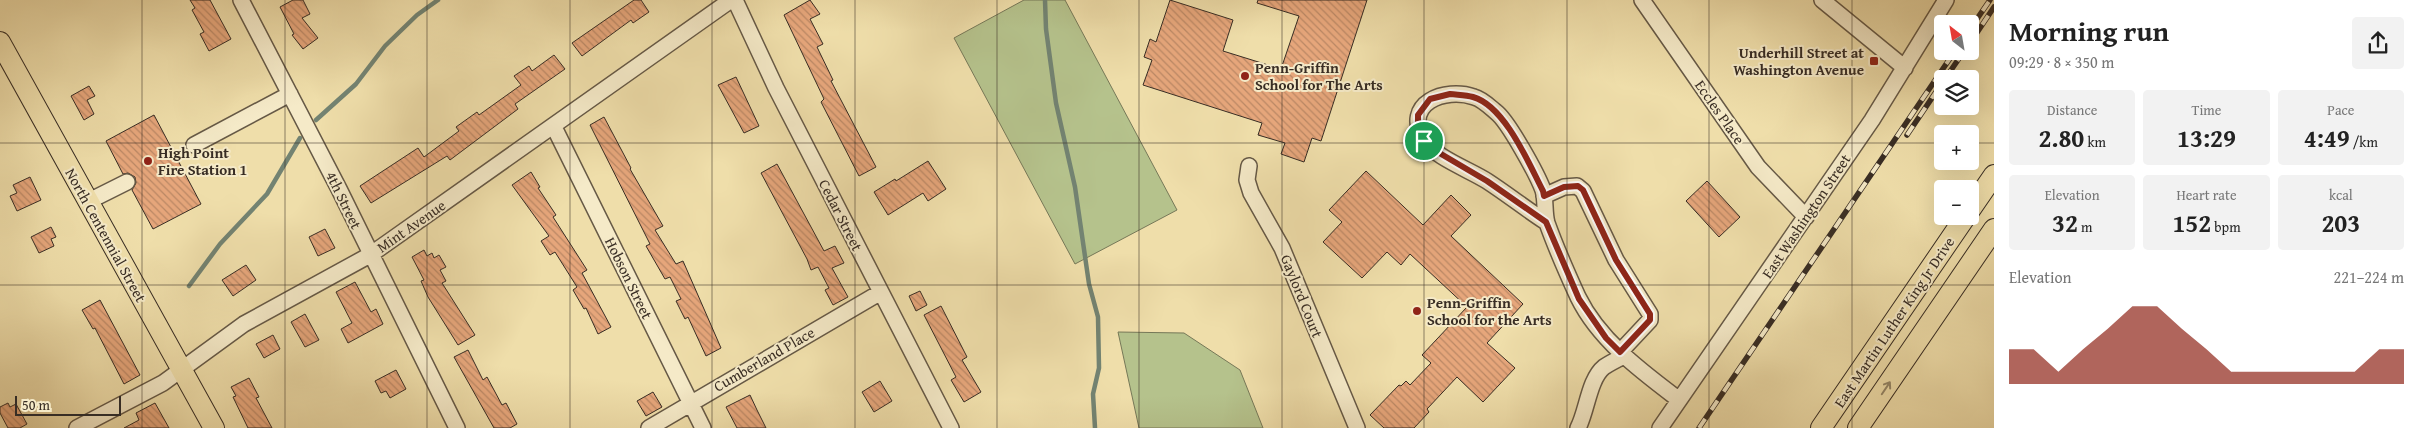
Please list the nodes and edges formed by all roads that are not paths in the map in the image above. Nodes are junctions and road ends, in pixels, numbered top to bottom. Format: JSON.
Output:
{"nodes":[{"id":1,"x":241,"y":0,"type":"edge"},
{"id":2,"x":731,"y":0,"type":"edge"},
{"id":3,"x":735,"y":0,"type":"edge"},
{"id":4,"x":1642,"y":0,"type":"edge"},
{"id":5,"x":1822,"y":0,"type":"edge"},
{"id":6,"x":1946,"y":0,"type":"edge"},
{"id":7,"x":0,"y":42,"type":"edge"},
{"id":8,"x":1905,"y":68,"type":"junction"},
{"id":9,"x":290,"y":94,"type":"junction"},
{"id":10,"x":554,"y":127,"type":"junction"},
{"id":11,"x":194,"y":144,"type":"dead end"},
{"id":12,"x":1249,"y":166,"type":"dead end"},
{"id":13,"x":1994,"y":175,"type":"edge"},
{"id":14,"x":127,"y":182,"type":"dead end"},
{"id":15,"x":1544,"y":196,"type":"junction"},
{"id":16,"x":1979,"y":197,"type":"edge"},
{"id":17,"x":87,"y":202,"type":"junction"},
{"id":18,"x":1806,"y":217,"type":"junction"},
{"id":19,"x":1546,"y":222,"type":"junction"},
{"id":20,"x":1960,"y":225,"type":"edge"},
{"id":21,"x":1994,"y":229,"type":"edge"},
{"id":22,"x":370,"y":255,"type":"junction"},
{"id":23,"x":881,"y":292,"type":"junction"},
{"id":24,"x":1622,"y":354,"type":"junction"},
{"id":25,"x":181,"y":370,"type":"junction"},
{"id":26,"x":1678,"y":399,"type":"junction"},
{"id":27,"x":691,"y":402,"type":"junction"},
{"id":28,"x":77,"y":428,"type":"edge"},
{"id":29,"x":214,"y":428,"type":"edge"},
{"id":30,"x":457,"y":428,"type":"edge"},
{"id":31,"x":649,"y":428,"type":"edge"},
{"id":32,"x":703,"y":428,"type":"edge"},
{"id":33,"x":951,"y":428,"type":"edge"},
{"id":34,"x":1357,"y":428,"type":"edge"},
{"id":35,"x":1578,"y":428,"type":"edge"},
{"id":36,"x":1660,"y":428,"type":"edge"},
{"id":37,"x":1822,"y":428,"type":"edge"},
{"id":38,"x":1858,"y":428,"type":"edge"}],
"edges":[{"from":1,"to":9,"type":"street","name":"4th Street"},
{"from":2,"to":10,"type":"street","name":"Mint Avenue"},
{"from":3,"to":23,"type":"street","name":"Cedar Street"},
{"from":4,"to":18,"type":"street","name":"Eccles Place"},
{"from":5,"to":8,"type":"street"},
{"from":6,"to":8,"type":"street","name":"East Washington Street"},
{"from":7,"to":17,"type":"main road","name":"North Centennial Street"},
{"from":8,"to":18,"type":"street","name":"East Washington Street"},
{"from":9,"to":11,"type":"street"},
{"from":9,"to":22,"type":"street","name":"4th Street"},
{"from":10,"to":22,"type":"street","name":"Mint Avenue"},
{"from":10,"to":27,"type":"street","name":"Hobson Street"},
{"from":12,"to":34,"type":"street","name":"Gaylord Court"},
{"from":13,"to":16,"type":"main road"},
{"from":14,"to":17,"type":"street"},
{"from":15,"to":19,"type":"street"},
{"from":15,"to":19,"type":"street"},
{"from":15,"to":24,"type":"street"},
{"from":17,"to":25,"type":"main road","name":"North Centennial Street"},
{"from":18,"to":26,"type":"street","name":"East Washington Street"},
{"from":19,"to":24,"type":"street"},
{"from":20,"to":37,"type":"main road","name":"East Martin Luther King Jr Drive"},
{"from":38,"to":21,"type":"main road","name":"East Martin Luther King Jr Drive","one_way":true},
{"from":22,"to":25,"type":"street","name":"Mint Avenue"},
{"from":22,"to":30,"type":"street","name":"4th Street"},
{"from":23,"to":27,"type":"street","name":"Cumberland Place"},
{"from":23,"to":33,"type":"street","name":"Cedar Street"},
{"from":24,"to":26,"type":"street"},
{"from":24,"to":35,"type":"street"},
{"from":25,"to":28,"type":"street","name":"Mint Avenue"},
{"from":25,"to":29,"type":"main road","name":"North Centennial Street"},
{"from":26,"to":36,"type":"street","name":"East Washington Street"},
{"from":27,"to":31,"type":"street","name":"Cumberland Place"},
{"from":27,"to":32,"type":"street","name":"Hobson Street"}]}
